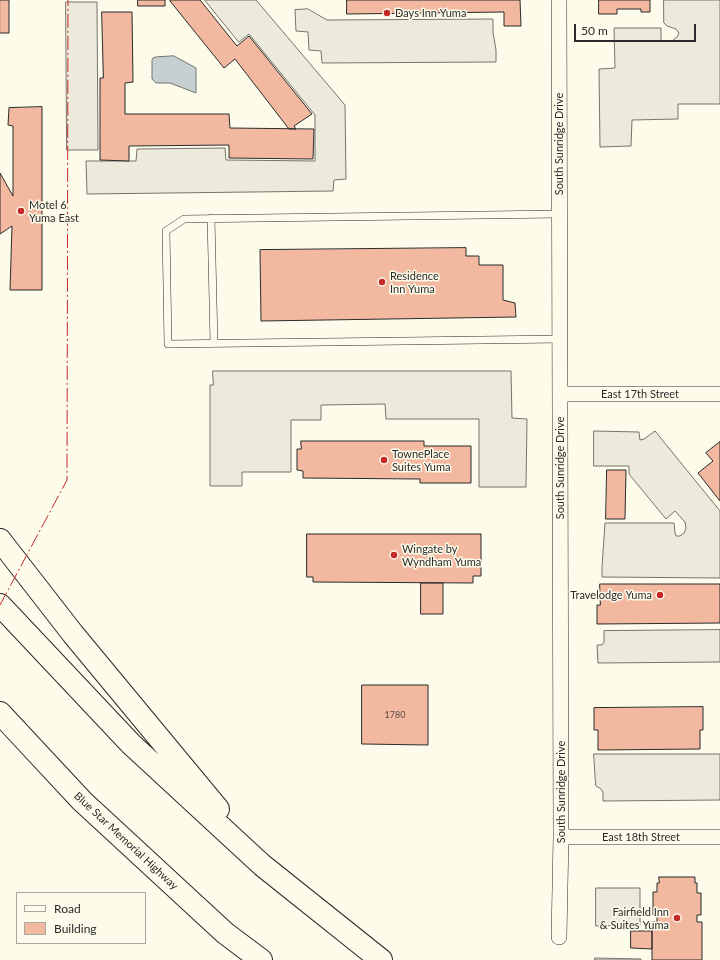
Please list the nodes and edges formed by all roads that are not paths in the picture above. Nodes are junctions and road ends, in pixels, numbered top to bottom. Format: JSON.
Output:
{"nodes":[{"id":1,"x":559,"y":0,"type":"edge"},
{"id":2,"x":560,"y":214,"type":"junction"},
{"id":3,"x":211,"y":218,"type":"junction"},
{"id":4,"x":560,"y":339,"type":"junction"},
{"id":5,"x":214,"y":343,"type":"junction"},
{"id":6,"x":560,"y":394,"type":"junction"},
{"id":7,"x":720,"y":394,"type":"edge"},
{"id":8,"x":0,"y":540,"type":"edge"},
{"id":9,"x":0,"y":605,"type":"edge"},
{"id":10,"x":0,"y":714,"type":"edge"},
{"id":11,"x":0,"y":733,"type":"edge"},
{"id":12,"x":82,"y":801,"type":"junction"},
{"id":13,"x":561,"y":837,"type":"junction"},
{"id":14,"x":720,"y":837,"type":"edge"},
{"id":15,"x":262,"y":865,"type":"junction"},
{"id":16,"x":560,"y":937,"type":"dead end"},
{"id":17,"x":261,"y":960,"type":"edge"},
{"id":18,"x":381,"y":960,"type":"edge"}],
"edges":[{"from":1,"to":2,"type":"street","name":"South Sunridge Drive"},
{"from":2,"to":3,"type":"lane"},
{"from":2,"to":4,"type":"street","name":"South Sunridge Drive"},
{"from":3,"to":5,"type":"lane"},
{"from":3,"to":5,"type":"lane"},
{"from":4,"to":5,"type":"lane"},
{"from":4,"to":6,"type":"street","name":"South Sunridge Drive"},
{"from":6,"to":7,"type":"street","name":"East 17th Street"},
{"from":6,"to":13,"type":"street","name":"South Sunridge Drive"},
{"from":8,"to":15,"type":"highway"},
{"from":9,"to":15,"type":"highway"},
{"from":10,"to":12,"type":"highway","name":"Blue Star Memorial Highway"},
{"from":11,"to":12,"type":"highway"},
{"from":12,"to":17,"type":"highway","name":"Blue Star Memorial Highway"},
{"from":13,"to":14,"type":"street","name":"East 18th Street"},
{"from":13,"to":16,"type":"street","name":"South Sunridge Drive"},
{"from":15,"to":18,"type":"highway"}]}
